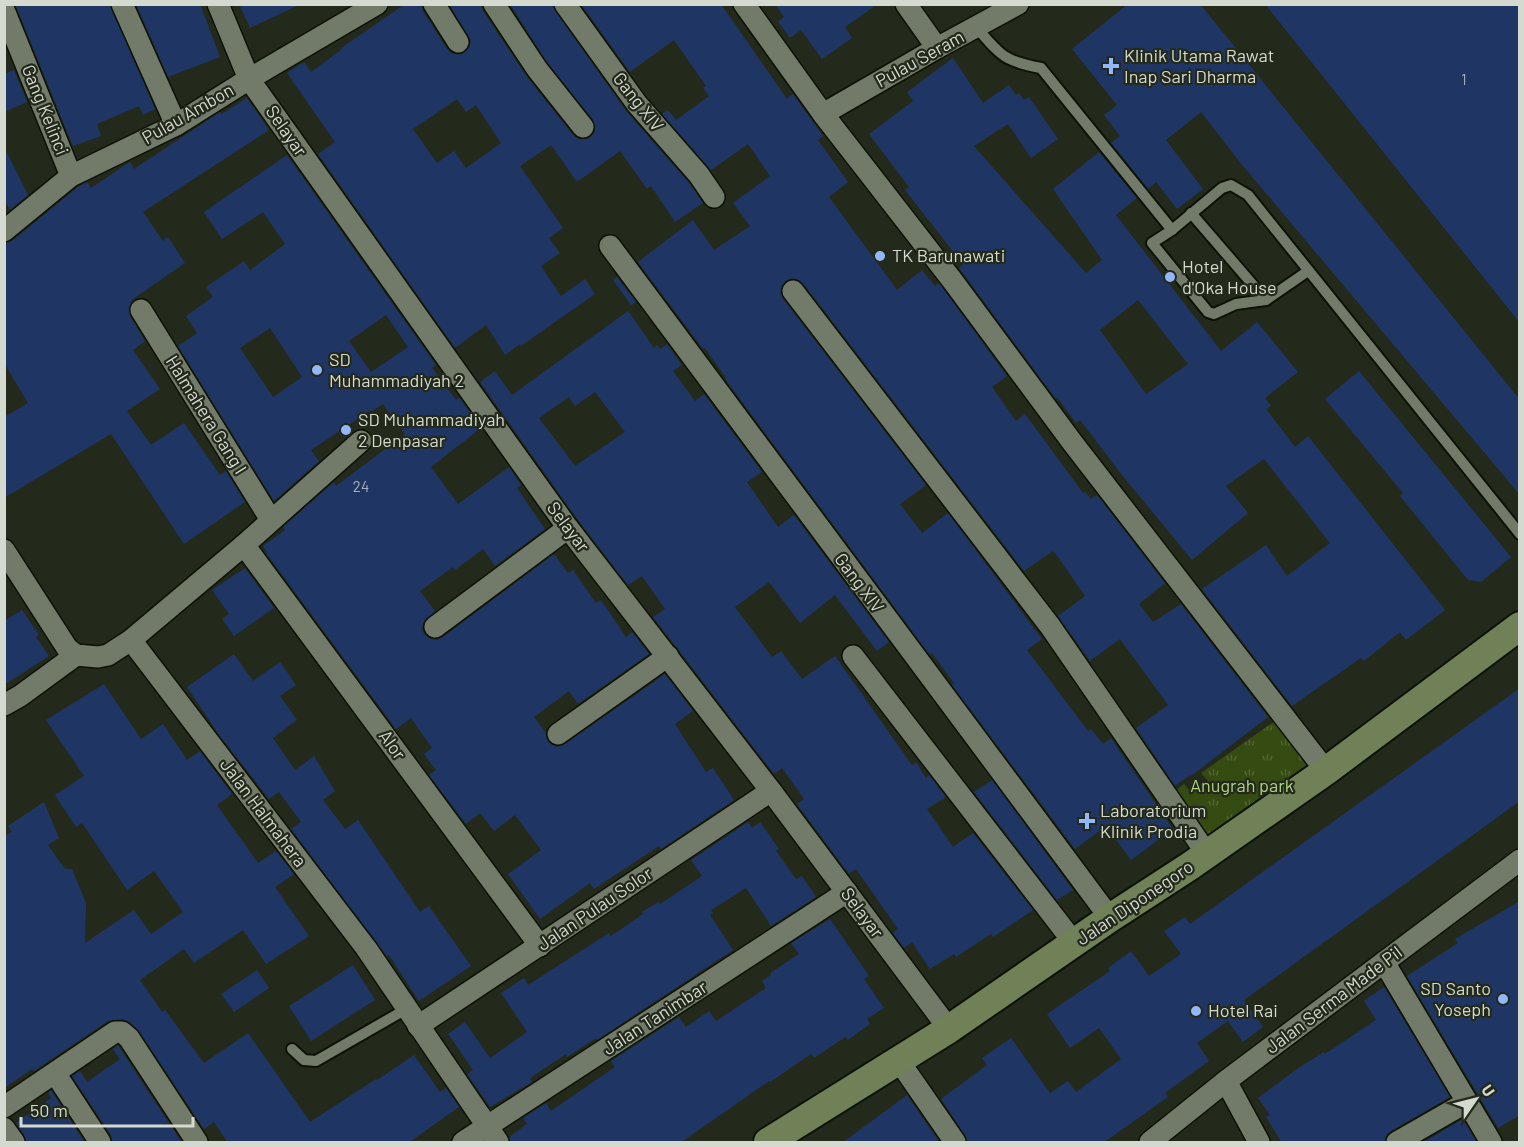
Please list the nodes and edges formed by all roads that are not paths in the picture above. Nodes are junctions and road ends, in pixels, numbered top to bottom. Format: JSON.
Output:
{"nodes":[{"id":1,"x":122,"y":4,"type":"edge"},
{"id":2,"x":218,"y":4,"type":"edge"},
{"id":3,"x":377,"y":4,"type":"edge"},
{"id":4,"x":434,"y":4,"type":"edge"},
{"id":5,"x":494,"y":4,"type":"edge"},
{"id":6,"x":565,"y":4,"type":"edge"},
{"id":7,"x":744,"y":4,"type":"edge"},
{"id":8,"x":906,"y":4,"type":"edge"},
{"id":9,"x":1018,"y":4,"type":"edge"},
{"id":10,"x":4,"y":10,"type":"edge"},
{"id":11,"x":977,"y":28,"type":"junction"},
{"id":12,"x":458,"y":42,"type":"dead end"},
{"id":13,"x":938,"y":48,"type":"junction"},
{"id":14,"x":249,"y":79,"type":"junction"},
{"id":15,"x":823,"y":114,"type":"junction"},
{"id":16,"x":176,"y":125,"type":"junction"},
{"id":17,"x":583,"y":127,"type":"dead end"},
{"id":18,"x":71,"y":176,"type":"junction"},
{"id":19,"x":714,"y":197,"type":"dead end"},
{"id":20,"x":1191,"y":213,"type":"junction"},
{"id":21,"x":6,"y":227,"type":"edge"},
{"id":22,"x":1172,"y":230,"type":"junction"},
{"id":23,"x":609,"y":246,"type":"dead end"},
{"id":24,"x":1308,"y":271,"type":"junction"},
{"id":25,"x":794,"y":291,"type":"dead end"},
{"id":26,"x":1266,"y":300,"type":"junction"},
{"id":27,"x":141,"y":310,"type":"dead end"},
{"id":28,"x":361,"y":441,"type":"dead end"},
{"id":29,"x":271,"y":520,"type":"junction"},
{"id":30,"x":568,"y":528,"type":"junction"},
{"id":31,"x":1520,"y":534,"type":"edge"},
{"id":32,"x":244,"y":545,"type":"junction"},
{"id":33,"x":4,"y":550,"type":"edge"},
{"id":34,"x":1520,"y":626,"type":"edge"},
{"id":35,"x":435,"y":627,"type":"dead end"},
{"id":36,"x":131,"y":640,"type":"junction"},
{"id":37,"x":76,"y":655,"type":"junction"},
{"id":38,"x":668,"y":656,"type":"junction"},
{"id":39,"x":853,"y":656,"type":"dead end"},
{"id":40,"x":4,"y":705,"type":"edge"},
{"id":41,"x":558,"y":734,"type":"dead end"},
{"id":42,"x":1326,"y":771,"type":"junction"},
{"id":43,"x":771,"y":791,"type":"junction"},
{"id":44,"x":1207,"y":854,"type":"junction"},
{"id":45,"x":1520,"y":860,"type":"edge"},
{"id":46,"x":847,"y":892,"type":"junction"},
{"id":47,"x":1110,"y":918,"type":"junction"},
{"id":48,"x":1075,"y":944,"type":"junction"},
{"id":49,"x":540,"y":946,"type":"junction"},
{"id":50,"x":1384,"y":962,"type":"junction"},
{"id":51,"x":413,"y":1017,"type":"junction"},
{"id":52,"x":949,"y":1029,"type":"junction"},
{"id":53,"x":292,"y":1049,"type":"dead end"},
{"id":54,"x":899,"y":1061,"type":"junction"},
{"id":55,"x":55,"y":1073,"type":"junction"},
{"id":56,"x":1226,"y":1081,"type":"junction"},
{"id":57,"x":1467,"y":1102,"type":"junction"},
{"id":58,"x":4,"y":1107,"type":"edge"},
{"id":59,"x":4,"y":1128,"type":"edge"},
{"id":60,"x":493,"y":1135,"type":"edge"},
{"id":61,"x":14,"y":1143,"type":"edge"},
{"id":62,"x":100,"y":1143,"type":"edge"},
{"id":63,"x":197,"y":1143,"type":"edge"},
{"id":64,"x":463,"y":1143,"type":"edge"},
{"id":65,"x":768,"y":1143,"type":"edge"},
{"id":66,"x":955,"y":1143,"type":"edge"},
{"id":67,"x":1150,"y":1143,"type":"edge"},
{"id":68,"x":1259,"y":1143,"type":"edge"},
{"id":69,"x":1397,"y":1143,"type":"edge"},
{"id":70,"x":1491,"y":1143,"type":"edge"}],
"edges":[{"from":1,"to":16,"type":"street"},
{"from":2,"to":14,"type":"street","name":"Selayar"},
{"from":3,"to":14,"type":"street","name":"Pulau Ambon"},
{"from":4,"to":12,"type":"street"},
{"from":5,"to":17,"type":"street"},
{"from":6,"to":19,"type":"street","name":"Gang XIV"},
{"from":7,"to":15,"type":"street"},
{"from":8,"to":13,"type":"street"},
{"from":9,"to":11,"type":"street","name":"Pulau Seram"},
{"from":10,"to":18,"type":"street","name":"Gang Kelinci"},
{"from":11,"to":13,"type":"street","name":"Pulau Seram"},
{"from":11,"to":22,"type":"lane"},
{"from":13,"to":15,"type":"street","name":"Pulau Seram"},
{"from":14,"to":16,"type":"street","name":"Pulau Ambon"},
{"from":14,"to":30,"type":"street","name":"Selayar"},
{"from":15,"to":42,"type":"street"},
{"from":16,"to":18,"type":"street","name":"Pulau Ambon"},
{"from":18,"to":21,"type":"street","name":"Pulau Ambon"},
{"from":20,"to":22,"type":"lane"},
{"from":20,"to":24,"type":"lane"},
{"from":20,"to":26,"type":"lane"},
{"from":22,"to":26,"type":"lane"},
{"from":23,"to":47,"type":"street","name":"Gang XIV"},
{"from":24,"to":26,"type":"lane"},
{"from":24,"to":31,"type":"lane"},
{"from":25,"to":44,"type":"street"},
{"from":27,"to":29,"type":"street","name":"Halmahera Gang I"},
{"from":28,"to":29,"type":"street"},
{"from":29,"to":32,"type":"street"},
{"from":30,"to":35,"type":"street"},
{"from":30,"to":38,"type":"street","name":"Selayar"},
{"from":32,"to":36,"type":"street"},
{"from":32,"to":49,"type":"street","name":"Alor"},
{"from":33,"to":37,"type":"street"},
{"from":34,"to":42,"type":"main road","name":"Jalan Diponegoro"},
{"from":36,"to":37,"type":"street"},
{"from":36,"to":51,"type":"street","name":"Jalan Halmahera"},
{"from":37,"to":40,"type":"street"},
{"from":38,"to":41,"type":"street"},
{"from":38,"to":43,"type":"street","name":"Selayar"},
{"from":39,"to":48,"type":"street"},
{"from":42,"to":44,"type":"main road","name":"Jalan Diponegoro"},
{"from":43,"to":46,"type":"street","name":"Selayar"},
{"from":43,"to":49,"type":"street","name":"Jalan Pulau Solor"},
{"from":44,"to":47,"type":"main road","name":"Jalan Diponegoro"},
{"from":45,"to":50,"type":"street","name":"Jalan Serma Made Pil"},
{"from":46,"to":52,"type":"street","name":"Selayar"},
{"from":46,"to":60,"type":"street","name":"Jalan Tanimbar"},
{"from":47,"to":48,"type":"main road","name":"Jalan Diponegoro"},
{"from":48,"to":52,"type":"main road","name":"Jalan Diponegoro"},
{"from":49,"to":51,"type":"street","name":"Jalan Pulau Solor"},
{"from":50,"to":56,"type":"street","name":"Jalan Serma Made Pil"},
{"from":50,"to":57,"type":"street"},
{"from":51,"to":53,"type":"lane"},
{"from":51,"to":60,"type":"street","name":"Jalan Halmahera"},
{"from":52,"to":54,"type":"main road","name":"Jalan Diponegoro"},
{"from":54,"to":65,"type":"main road","name":"Jalan Diponegoro"},
{"from":54,"to":66,"type":"street"},
{"from":55,"to":58,"type":"street"},
{"from":55,"to":62,"type":"street"},
{"from":55,"to":63,"type":"street"},
{"from":56,"to":67,"type":"street","name":"Jalan Serma Made Pil"},
{"from":56,"to":68,"type":"street"},
{"from":57,"to":69,"type":"street"},
{"from":57,"to":70,"type":"street"},
{"from":59,"to":61,"type":"street"},
{"from":60,"to":64,"type":"street","name":"Jalan Tanimbar"}]}
